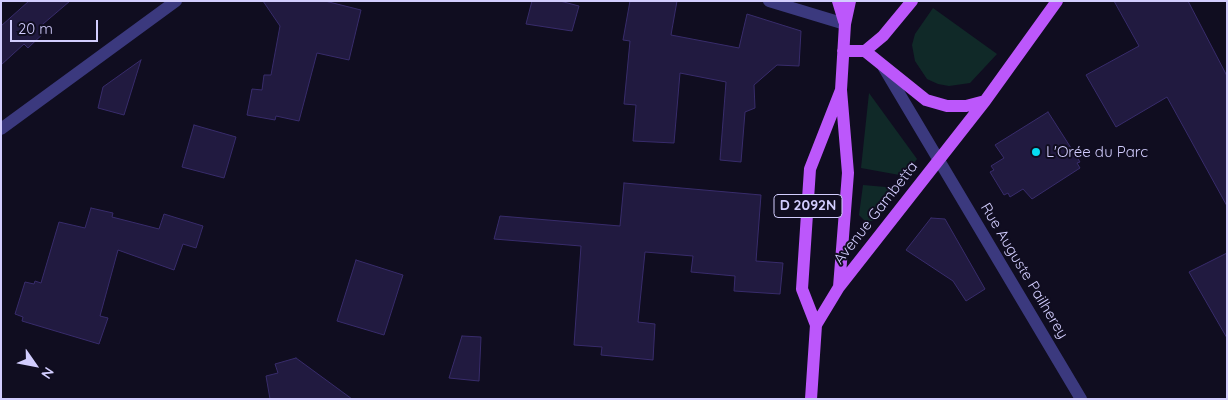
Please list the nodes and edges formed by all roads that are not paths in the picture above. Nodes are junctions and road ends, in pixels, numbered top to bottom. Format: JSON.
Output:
{"nodes":[{"id":1,"x":176,"y":1,"type":"edge"},
{"id":2,"x":769,"y":1,"type":"edge"},
{"id":3,"x":838,"y":1,"type":"edge"},
{"id":4,"x":850,"y":1,"type":"edge"},
{"id":5,"x":912,"y":1,"type":"edge"},
{"id":6,"x":1057,"y":1,"type":"edge"},
{"id":7,"x":845,"y":24,"type":"junction"},
{"id":8,"x":843,"y":51,"type":"junction"},
{"id":9,"x":865,"y":51,"type":"junction"},
{"id":10,"x":884,"y":68,"type":"junction"},
{"id":11,"x":841,"y":90,"type":"junction"},
{"id":12,"x":985,"y":100,"type":"junction"},
{"id":13,"x":1,"y":129,"type":"edge"},
{"id":14,"x":939,"y":159,"type":"junction"},
{"id":15,"x":839,"y":287,"type":"junction"},
{"id":16,"x":816,"y":325,"type":"junction"},
{"id":17,"x":811,"y":399,"type":"edge"},
{"id":18,"x":1081,"y":399,"type":"edge"}],
"edges":[{"from":1,"to":13,"type":"street"},
{"from":2,"to":7,"type":"street"},
{"from":3,"to":7,"type":"main road","number":"D 2092N"},
{"from":4,"to":7,"type":"main road","number":"D 2092N"},
{"from":5,"to":9,"type":"main road"},
{"from":6,"to":12,"type":"main road","name":"Avenue Gambetta"},
{"from":7,"to":8,"type":"main road","number":"D 2092N"},
{"from":8,"to":9,"type":"main road"},
{"from":8,"to":11,"type":"main road","number":"D 2092N"},
{"from":9,"to":10,"type":"main road","name":"Avenue Gambetta"},
{"from":10,"to":12,"type":"main road","name":"Avenue Gambetta"},
{"from":10,"to":14,"type":"street","name":"Avenue Gambetta"},
{"from":11,"to":15,"type":"main road","number":"D 2092N"},
{"from":11,"to":16,"type":"main road","number":"D 2092N"},
{"from":12,"to":14,"type":"main road","name":"Avenue Gambetta"},
{"from":14,"to":15,"type":"main road","name":"Avenue Gambetta"},
{"from":14,"to":18,"type":"street","name":"Rue Auguste Pailherey"},
{"from":15,"to":16,"type":"main road","number":"D 2092N"},
{"from":16,"to":17,"type":"main road","number":"D 2092N"}]}
